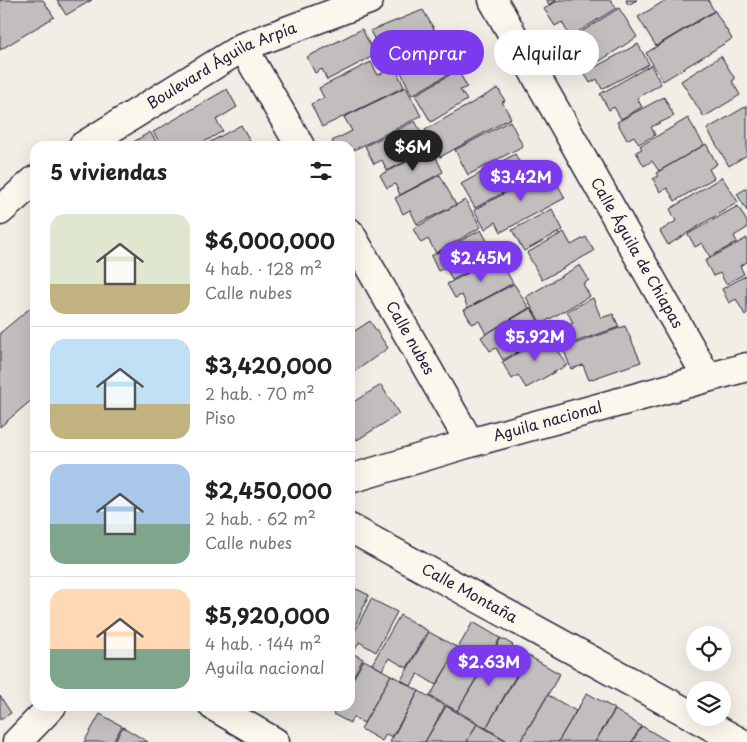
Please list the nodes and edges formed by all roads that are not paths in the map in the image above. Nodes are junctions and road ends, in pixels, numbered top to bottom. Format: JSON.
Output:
{"nodes":[{"id":1,"x":369,"y":0,"type":"edge"},
{"id":2,"x":493,"y":0,"type":"edge"},
{"id":3,"x":243,"y":47,"type":"junction"},
{"id":4,"x":91,"y":141,"type":"edge"},
{"id":5,"x":297,"y":141,"type":"edge"},
{"id":6,"x":30,"y":184,"type":"edge"},
{"id":7,"x":0,"y":211,"type":"edge"},
{"id":8,"x":355,"y":242,"type":"edge"},
{"id":9,"x":747,"y":367,"type":"edge"},
{"id":10,"x":707,"y":378,"type":"junction"},
{"id":11,"x":470,"y":443,"type":"junction"},
{"id":12,"x":355,"y":478,"type":"edge"},
{"id":13,"x":355,"y":531,"type":"edge"},
{"id":14,"x":47,"y":711,"type":"edge"},
{"id":15,"x":222,"y":711,"type":"edge"},
{"id":16,"x":686,"y":712,"type":"edge"},
{"id":17,"x":711,"y":726,"type":"edge"},
{"id":18,"x":17,"y":742,"type":"edge"},
{"id":19,"x":275,"y":742,"type":"edge"},
{"id":20,"x":740,"y":742,"type":"edge"}],
"edges":[{"from":1,"to":3,"type":"street","name":"Boulevard Águila Arpía"},
{"from":2,"to":10,"type":"street","name":"Calle Águila de Chiapas"},
{"from":3,"to":4,"type":"street","name":"Boulevard Águila Arpía"},
{"from":3,"to":5,"type":"street"},
{"from":6,"to":7,"type":"street"},
{"from":8,"to":11,"type":"street","name":"Calle nubes"},
{"from":9,"to":10,"type":"street","name":"Aguila nacional"},
{"from":10,"to":11,"type":"street","name":"Aguila nacional"},
{"from":11,"to":12,"type":"street","name":"Aguila nacional"},
{"from":13,"to":16,"type":"street","name":"Calle Montaña"},
{"from":14,"to":18,"type":"street"},
{"from":15,"to":19,"type":"street"},
{"from":17,"to":20,"type":"street","name":"Calle Montaña"}]}
